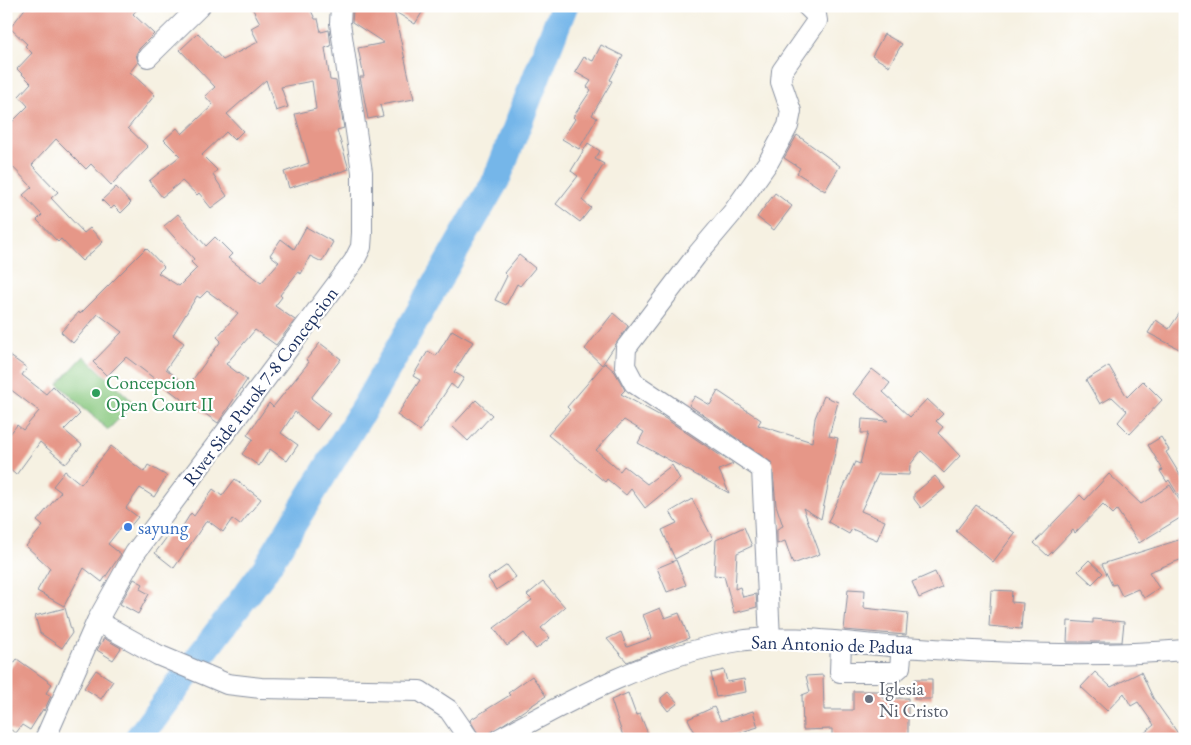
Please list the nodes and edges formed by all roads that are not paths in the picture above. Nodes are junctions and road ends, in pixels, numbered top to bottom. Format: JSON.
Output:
{"nodes":[{"id":1,"x":200,"y":6,"type":"edge"},
{"id":2,"x":341,"y":6,"type":"edge"},
{"id":3,"x":806,"y":6,"type":"edge"},
{"id":4,"x":148,"y":57,"type":"dead end"},
{"id":5,"x":97,"y":621,"type":"junction"},
{"id":6,"x":770,"y":639,"type":"junction"},
{"id":7,"x":841,"y":643,"type":"junction"},
{"id":8,"x":902,"y":647,"type":"junction"},
{"id":9,"x":1185,"y":650,"type":"edge"},
{"id":10,"x":46,"y":739,"type":"edge"},
{"id":11,"x":469,"y":739,"type":"edge"},
{"id":12,"x":499,"y":739,"type":"edge"}],
"edges":[{"from":1,"to":4,"type":"street"},
{"from":2,"to":5,"type":"street","name":"River Side Purok 7-8 Concepcion"},
{"from":3,"to":6,"type":"street"},
{"from":5,"to":10,"type":"street","name":"River Side Purok 7-8 Concepcion"},
{"from":5,"to":11,"type":"street"},
{"from":6,"to":7,"type":"street","name":"San Antonio de Padua"},
{"from":6,"to":12,"type":"street","name":"San Antonio de Padua"},
{"from":7,"to":8,"type":"street","name":"San Antonio de Padua"},
{"from":7,"to":8,"type":"street"},
{"from":8,"to":9,"type":"street","name":"San Antonio de Padua"}]}
